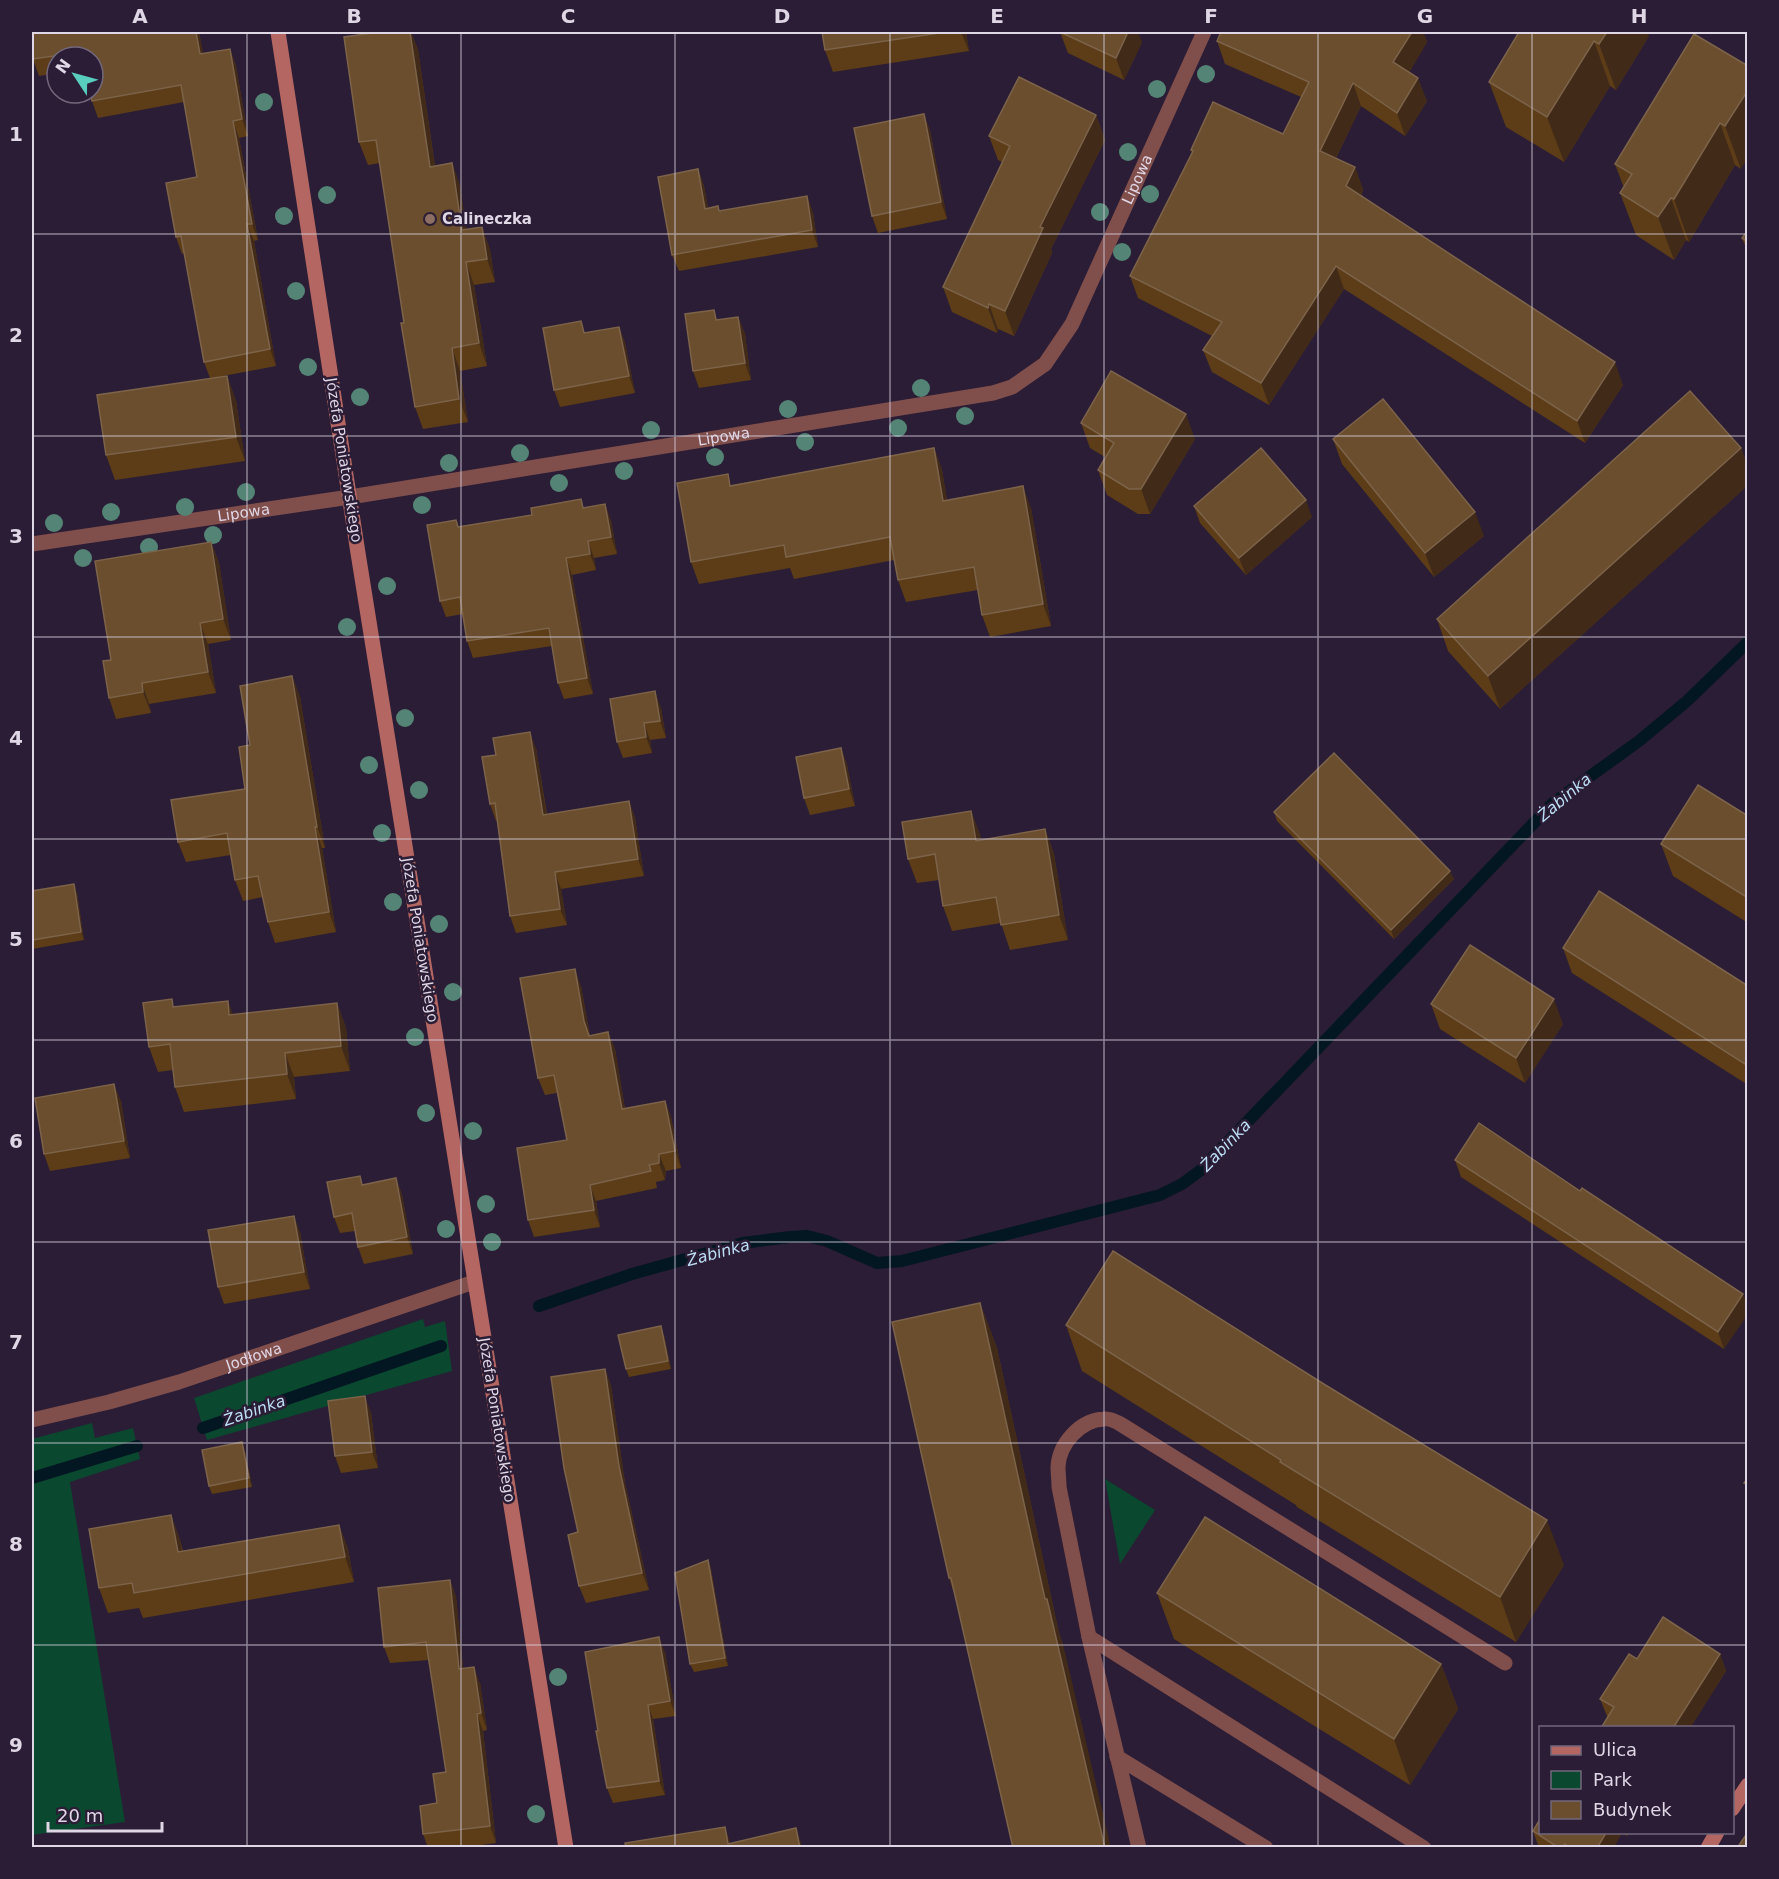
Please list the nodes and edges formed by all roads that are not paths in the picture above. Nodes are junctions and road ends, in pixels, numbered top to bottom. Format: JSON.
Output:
{"nodes":[{"id":1,"x":278,"y":32,"type":"edge"},
{"id":2,"x":1204,"y":32,"type":"edge"},
{"id":3,"x":350,"y":497,"type":"junction"},
{"id":4,"x":32,"y":544,"type":"edge"},
{"id":5,"x":474,"y":1282,"type":"junction"},
{"id":6,"x":32,"y":1420,"type":"edge"},
{"id":7,"x":1089,"y":1637,"type":"junction"},
{"id":8,"x":1505,"y":1663,"type":"dead end"},
{"id":9,"x":1117,"y":1757,"type":"junction"},
{"id":10,"x":1748,"y":1785,"type":"edge"},
{"id":11,"x":1734,"y":1806,"type":"edge"},
{"id":12,"x":1717,"y":1834,"type":"edge"},
{"id":13,"x":1414,"y":1846,"type":"edge"},
{"id":14,"x":566,"y":1848,"type":"edge"},
{"id":15,"x":1138,"y":1848,"type":"edge"},
{"id":16,"x":1266,"y":1848,"type":"edge"},
{"id":17,"x":1708,"y":1848,"type":"edge"}],
"edges":[{"from":1,"to":3,"type":"street","name":"Józefa Poniatowskiego"},
{"from":2,"to":3,"type":"street","name":"Lipowa"},
{"from":3,"to":4,"type":"street","name":"Lipowa"},
{"from":3,"to":5,"type":"street","name":"Józefa Poniatowskiego"},
{"from":5,"to":6,"type":"street","name":"Jodłowa"},
{"from":5,"to":14,"type":"street","name":"Józefa Poniatowskiego"},
{"from":7,"to":8,"type":"street"},
{"from":7,"to":9,"type":"street"},
{"from":7,"to":13,"type":"street"},
{"from":9,"to":15,"type":"street"},
{"from":9,"to":16,"type":"street"},
{"from":10,"to":11,"type":"street"},
{"from":12,"to":17,"type":"street"}]}
